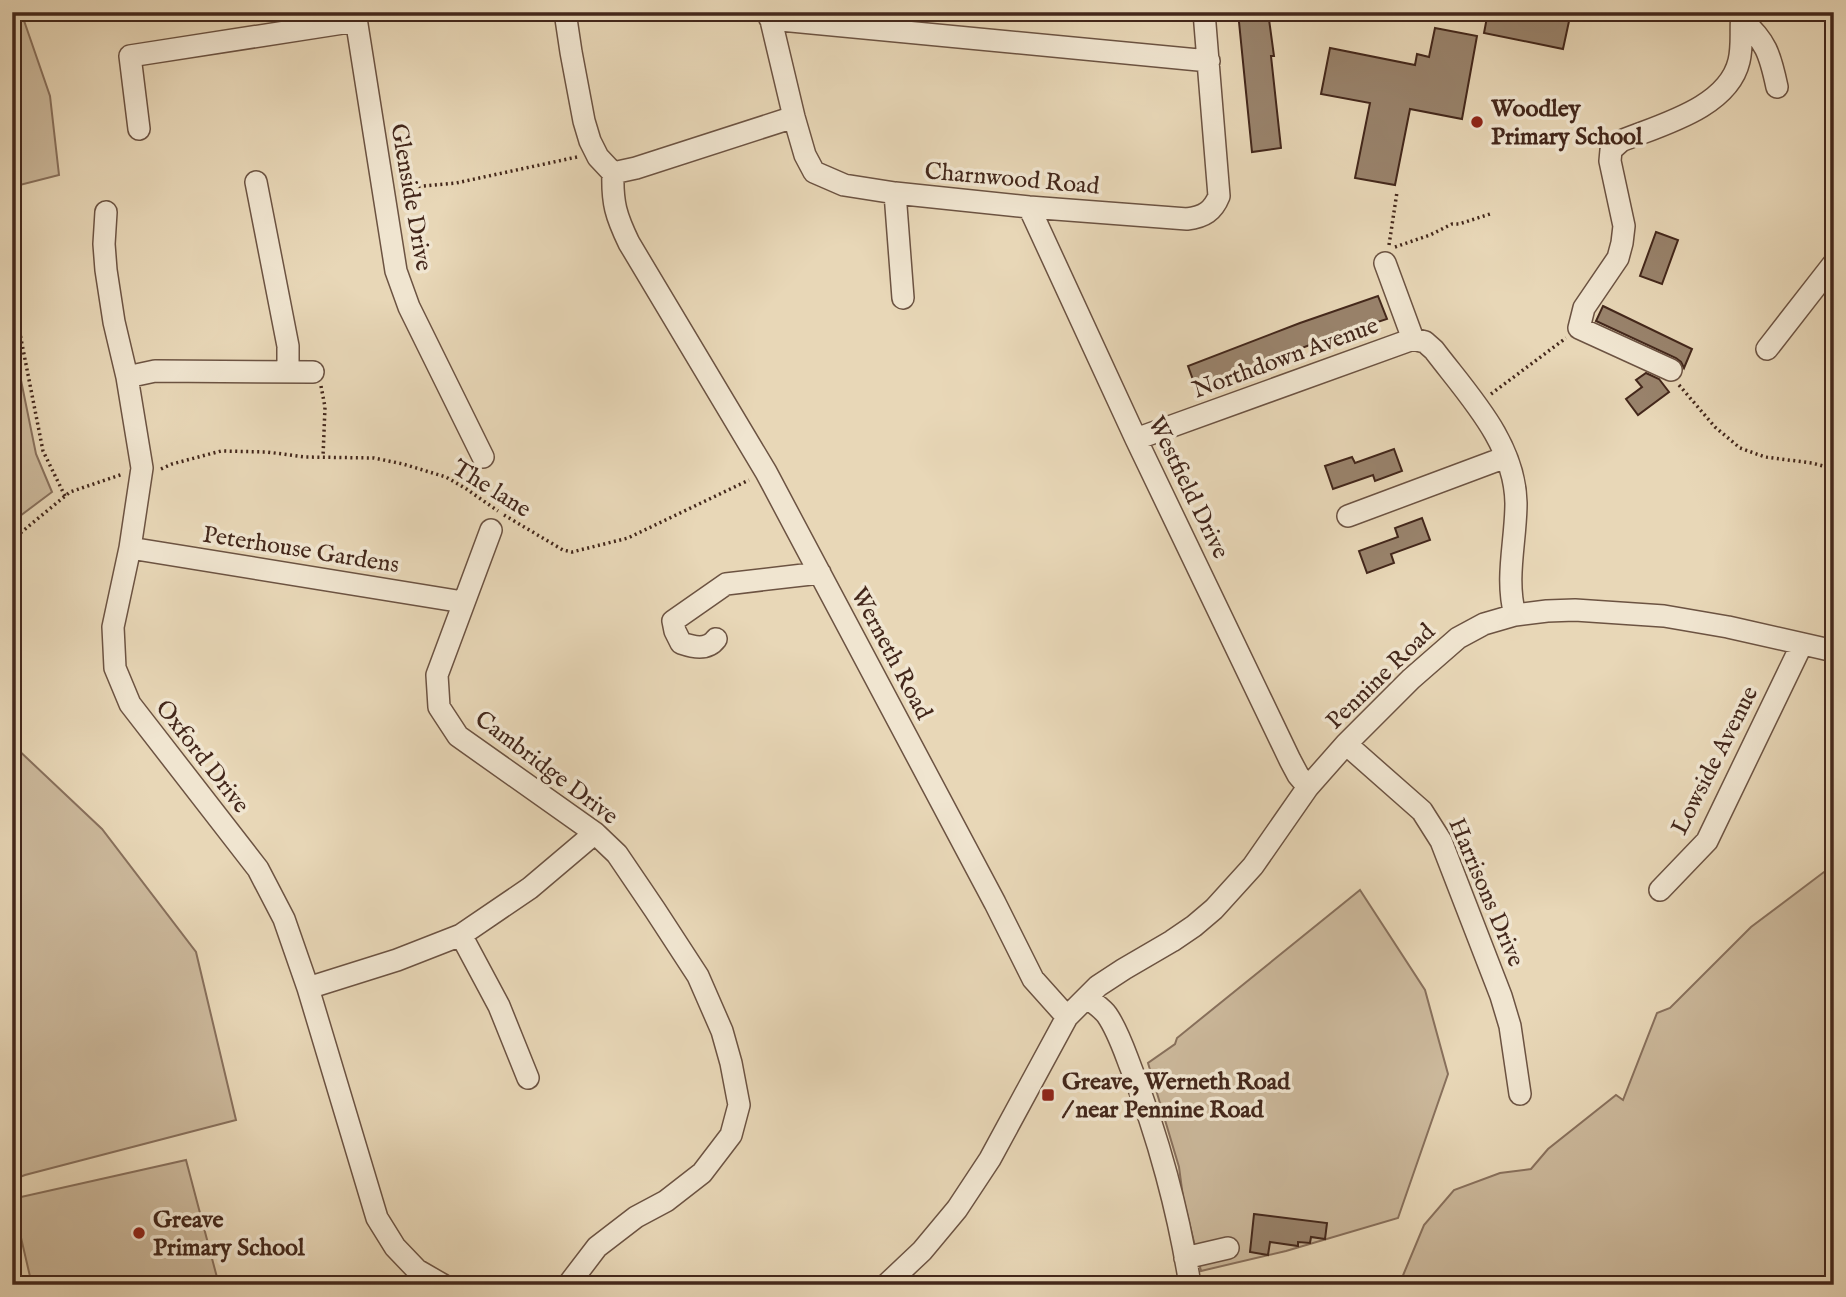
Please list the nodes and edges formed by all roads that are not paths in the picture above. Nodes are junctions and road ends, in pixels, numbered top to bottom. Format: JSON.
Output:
{"nodes":[{"id":1,"x":565,"y":12,"type":"edge"},
{"id":2,"x":1204,"y":12,"type":"edge"},
{"id":3,"x":1741,"y":15,"type":"edge"},
{"id":4,"x":770,"y":16,"type":"edge"},
{"id":5,"x":355,"y":17,"type":"edge"},
{"id":6,"x":1209,"y":61,"type":"junction"},
{"id":7,"x":1777,"y":87,"type":"dead end"},
{"id":8,"x":793,"y":117,"type":"junction"},
{"id":9,"x":139,"y":129,"type":"dead end"},
{"id":10,"x":613,"y":173,"type":"junction"},
{"id":11,"x":256,"y":182,"type":"dead end"},
{"id":12,"x":895,"y":193,"type":"junction"},
{"id":13,"x":1029,"y":207,"type":"junction"},
{"id":14,"x":106,"y":212,"type":"dead end"},
{"id":15,"x":1388,"y":256,"type":"road end"},
{"id":16,"x":1834,"y":263,"type":"edge"},
{"id":17,"x":903,"y":298,"type":"dead end"},
{"id":18,"x":1413,"y":339,"type":"junction"},
{"id":19,"x":1767,"y":349,"type":"dead end"},
{"id":20,"x":1671,"y":370,"type":"road end"},
{"id":21,"x":288,"y":372,"type":"junction"},
{"id":22,"x":313,"y":372,"type":"road end"},
{"id":23,"x":127,"y":377,"type":"junction"},
{"id":24,"x":1136,"y":439,"type":"junction"},
{"id":25,"x":483,"y":457,"type":"dead end"},
{"id":26,"x":1506,"y":457,"type":"junction"},
{"id":27,"x":1348,"y":516,"type":"dead end"},
{"id":28,"x":491,"y":530,"type":"dead end"},
{"id":29,"x":130,"y":548,"type":"junction"},
{"id":30,"x":820,"y":573,"type":"junction"},
{"id":31,"x":463,"y":602,"type":"junction"},
{"id":32,"x":1515,"y":615,"type":"junction"},
{"id":33,"x":716,"y":639,"type":"dead end"},
{"id":34,"x":1802,"y":644,"type":"junction"},
{"id":35,"x":1834,"y":651,"type":"edge"},
{"id":36,"x":1346,"y":744,"type":"junction"},
{"id":37,"x":1308,"y":787,"type":"junction"},
{"id":38,"x":595,"y":833,"type":"junction"},
{"id":39,"x":1660,"y":890,"type":"dead end"},
{"id":40,"x":461,"y":935,"type":"junction"},
{"id":41,"x":308,"y":988,"type":"junction"},
{"id":42,"x":1087,"y":998,"type":"junction"},
{"id":43,"x":1067,"y":1017,"type":"junction"},
{"id":44,"x":528,"y":1078,"type":"dead end"},
{"id":45,"x":1520,"y":1094,"type":"dead end"},
{"id":46,"x":1228,"y":1248,"type":"dead end"},
{"id":47,"x":1185,"y":1258,"type":"junction"},
{"id":48,"x":443,"y":1285,"type":"edge"},
{"id":49,"x":568,"y":1285,"type":"edge"},
{"id":50,"x":886,"y":1285,"type":"edge"},
{"id":51,"x":1190,"y":1285,"type":"edge"}],
"edges":[{"from":1,"to":10,"type":"street"},
{"from":2,"to":6,"type":"street"},
{"from":3,"to":7,"type":"street"},
{"from":3,"to":20,"type":"street"},
{"from":4,"to":6,"type":"street"},
{"from":4,"to":8,"type":"street"},
{"from":5,"to":9,"type":"street"},
{"from":5,"to":25,"type":"street","name":"Glenside Drive"},
{"from":6,"to":13,"type":"street","name":"Charnwood Road"},
{"from":8,"to":10,"type":"street"},
{"from":8,"to":12,"type":"street","name":"Charnwood Road"},
{"from":10,"to":30,"type":"street","name":"Werneth Road"},
{"from":11,"to":21,"type":"street"},
{"from":12,"to":13,"type":"street","name":"Charnwood Road"},
{"from":12,"to":17,"type":"street"},
{"from":13,"to":24,"type":"street","name":"Westfield Drive"},
{"from":14,"to":23,"type":"street","name":"Oxford Drive"},
{"from":15,"to":18,"type":"street"},
{"from":16,"to":19,"type":"street"},
{"from":18,"to":24,"type":"street","name":"Northdown Avenue"},
{"from":18,"to":26,"type":"street"},
{"from":21,"to":22,"type":"street"},
{"from":21,"to":23,"type":"street"},
{"from":23,"to":29,"type":"street","name":"Oxford Drive"},
{"from":24,"to":37,"type":"street","name":"Westfield Drive"},
{"from":26,"to":27,"type":"street"},
{"from":26,"to":32,"type":"street"},
{"from":28,"to":31,"type":"street","name":"Cambridge Drive"},
{"from":29,"to":31,"type":"street","name":"Peterhouse Gardens"},
{"from":29,"to":41,"type":"street","name":"Oxford Drive"},
{"from":30,"to":33,"type":"street"},
{"from":30,"to":43,"type":"street","name":"Werneth Road"},
{"from":31,"to":38,"type":"street","name":"Cambridge Drive"},
{"from":32,"to":34,"type":"street","name":"Pennine Road"},
{"from":32,"to":36,"type":"street","name":"Pennine Road"},
{"from":34,"to":35,"type":"street","name":"Pennine Road"},
{"from":34,"to":39,"type":"street","name":"Lowside Avenue"},
{"from":36,"to":37,"type":"street","name":"Pennine Road"},
{"from":36,"to":45,"type":"street","name":"Harrisons Drive"},
{"from":37,"to":42,"type":"street","name":"Pennine Road"},
{"from":38,"to":40,"type":"street"},
{"from":38,"to":49,"type":"street","name":"Cambridge Drive"},
{"from":40,"to":41,"type":"street"},
{"from":40,"to":44,"type":"street"},
{"from":41,"to":48,"type":"street","name":"Oxford Drive"},
{"from":42,"to":43,"type":"street","name":"Pennine Road"},
{"from":42,"to":47,"type":"street"},
{"from":43,"to":50,"type":"street"},
{"from":46,"to":47,"type":"street"},
{"from":47,"to":51,"type":"street"}]}
